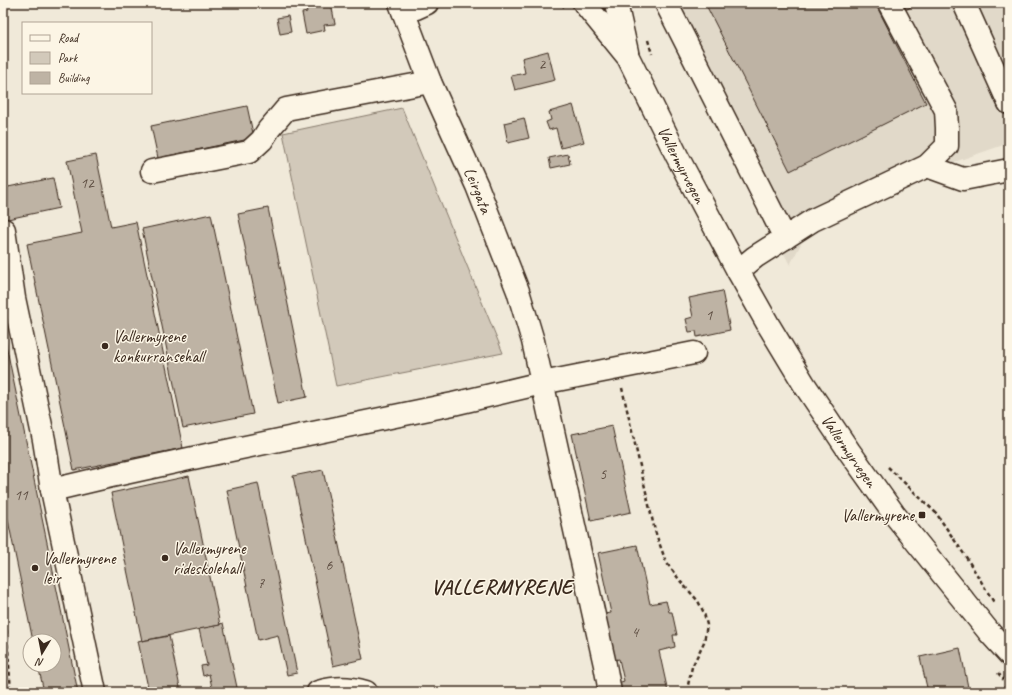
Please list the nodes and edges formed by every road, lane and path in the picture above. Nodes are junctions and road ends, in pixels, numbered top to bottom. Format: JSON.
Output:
{"nodes":[{"id":1,"x":427,"y":3,"type":"edge"},
{"id":2,"x":584,"y":3,"type":"edge"},
{"id":3,"x":616,"y":3,"type":"edge"},
{"id":4,"x":666,"y":3,"type":"edge"},
{"id":5,"x":889,"y":3,"type":"edge"},
{"id":6,"x":964,"y":3,"type":"edge"},
{"id":7,"x":402,"y":7,"type":"edge"},
{"id":8,"x":647,"y":37,"type":"dead end"},
{"id":9,"x":628,"y":57,"type":"junction"},
{"id":10,"x":653,"y":57,"type":"dead end"},
{"id":11,"x":430,"y":82,"type":"junction"},
{"id":12,"x":1009,"y":103,"type":"edge"},
{"id":13,"x":927,"y":166,"type":"junction"},
{"id":14,"x":1009,"y":170,"type":"edge"},
{"id":15,"x":152,"y":171,"type":"dead end"},
{"id":16,"x":4,"y":230,"type":"edge"},
{"id":17,"x":785,"y":238,"type":"junction"},
{"id":18,"x":738,"y":271,"type":"junction"},
{"id":19,"x":694,"y":353,"type":"dead end"},
{"id":20,"x":617,"y":368,"type":"junction"},
{"id":21,"x":542,"y":383,"type":"junction"},
{"id":22,"x":886,"y":465,"type":"dead end"},
{"id":23,"x":52,"y":490,"type":"junction"},
{"id":24,"x":3,"y":581,"type":"edge"},
{"id":25,"x":999,"y":609,"type":"dead end"},
{"id":26,"x":1009,"y":654,"type":"edge"},
{"id":27,"x":11,"y":692,"type":"edge"},
{"id":28,"x":94,"y":692,"type":"edge"},
{"id":29,"x":318,"y":692,"type":"edge"},
{"id":30,"x":366,"y":692,"type":"edge"},
{"id":31,"x":610,"y":692,"type":"edge"},
{"id":32,"x":689,"y":692,"type":"edge"}],
"edges":[{"from":1,"to":7,"type":"main road"},
{"from":2,"to":9,"type":"main road","name":"Vallermyrvegen"},
{"from":3,"to":9,"type":"main road","name":"Vallermyrvegen"},
{"from":4,"to":17,"type":"main road"},
{"from":5,"to":13,"type":"main road"},
{"from":6,"to":12,"type":"main road"},
{"from":7,"to":11,"type":"main road","name":"Leirgata"},
{"from":8,"to":10,"type":"path"},
{"from":9,"to":18,"type":"main road","name":"Vallermyrvegen"},
{"from":11,"to":15,"type":"main road"},
{"from":11,"to":21,"type":"main road","name":"Leirgata"},
{"from":13,"to":14,"type":"main road"},
{"from":13,"to":17,"type":"main road"},
{"from":16,"to":23,"type":"main road"},
{"from":17,"to":18,"type":"main road"},
{"from":18,"to":26,"type":"main road","name":"Vallermyrvegen"},
{"from":19,"to":20,"type":"main road"},
{"from":20,"to":21,"type":"main road"},
{"from":20,"to":32,"type":"path"},
{"from":21,"to":23,"type":"main road"},
{"from":21,"to":31,"type":"main road","name":"Leirgata"},
{"from":22,"to":25,"type":"path"},
{"from":23,"to":28,"type":"main road"},
{"from":24,"to":27,"type":"path"},
{"from":29,"to":30,"type":"main road"}]}
